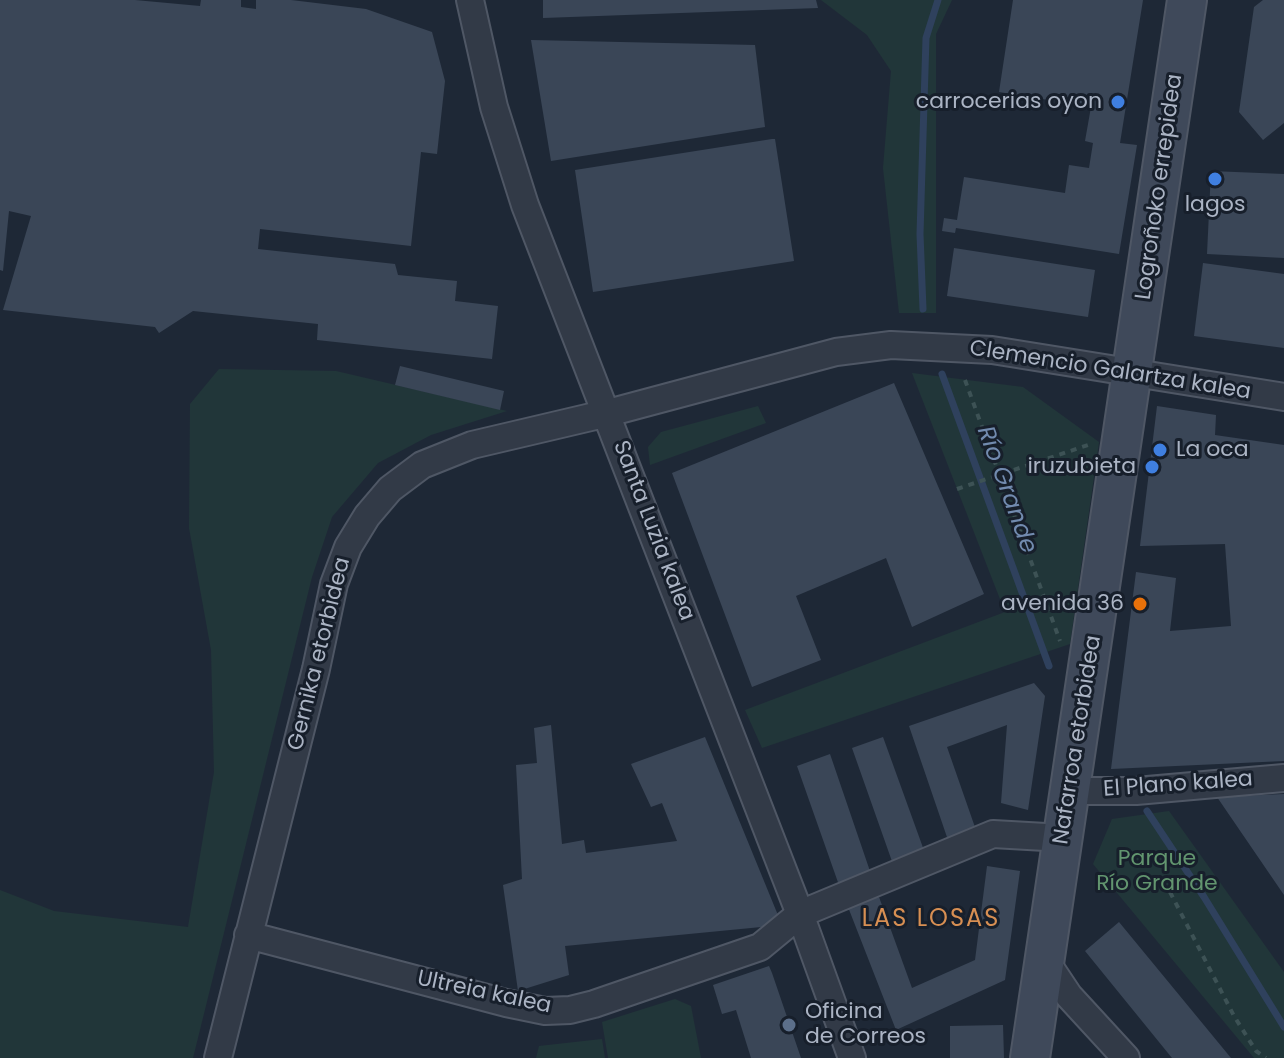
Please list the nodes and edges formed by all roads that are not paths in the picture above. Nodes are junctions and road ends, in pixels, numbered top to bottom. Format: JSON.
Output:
{"nodes":[{"id":1,"x":470,"y":0,"type":"edge"},
{"id":2,"x":1187,"y":0,"type":"edge"},
{"id":3,"x":1132,"y":374,"type":"junction"},
{"id":4,"x":1284,"y":397,"type":"edge"},
{"id":5,"x":608,"y":413,"type":"junction"},
{"id":6,"x":1284,"y":778,"type":"edge"},
{"id":7,"x":1071,"y":791,"type":"junction"},
{"id":8,"x":1063,"y":838,"type":"junction"},
{"id":9,"x":800,"y":914,"type":"junction"},
{"id":10,"x":248,"y":935,"type":"junction"},
{"id":11,"x":1045,"y":960,"type":"junction"},
{"id":12,"x":218,"y":1058,"type":"edge"},
{"id":13,"x":852,"y":1058,"type":"edge"},
{"id":14,"x":1030,"y":1058,"type":"edge"},
{"id":15,"x":1126,"y":1058,"type":"edge"}],
"edges":[{"from":1,"to":5,"type":"street","name":"Santa Luzia kalea"},
{"from":2,"to":3,"type":"main road","name":"Logroñoko errepidea"},
{"from":3,"to":4,"type":"street","name":"Clemencio Galartza kalea"},
{"from":3,"to":5,"type":"street","name":"Clemencio Galartza kalea"},
{"from":3,"to":7,"type":"main road","name":"Nafarroa etorbidea"},
{"from":5,"to":9,"type":"street","name":"Santa Luzia kalea"},
{"from":5,"to":10,"type":"street","name":"Gernika etorbidea"},
{"from":6,"to":7,"type":"street","name":"El Plano kalea"},
{"from":7,"to":8,"type":"main road","name":"Nafarroa etorbidea"},
{"from":8,"to":9,"type":"street","name":"Ultreia kalea"},
{"from":8,"to":11,"type":"main road","name":"Nafarroa etorbidea"},
{"from":9,"to":10,"type":"street","name":"Ultreia kalea"},
{"from":9,"to":13,"type":"street","name":"Santa Luzia kalea"},
{"from":10,"to":12,"type":"street","name":"Gernika etorbidea"},
{"from":11,"to":14,"type":"main road","name":"Nafarroa etorbidea"},
{"from":11,"to":15,"type":"street"}]}
